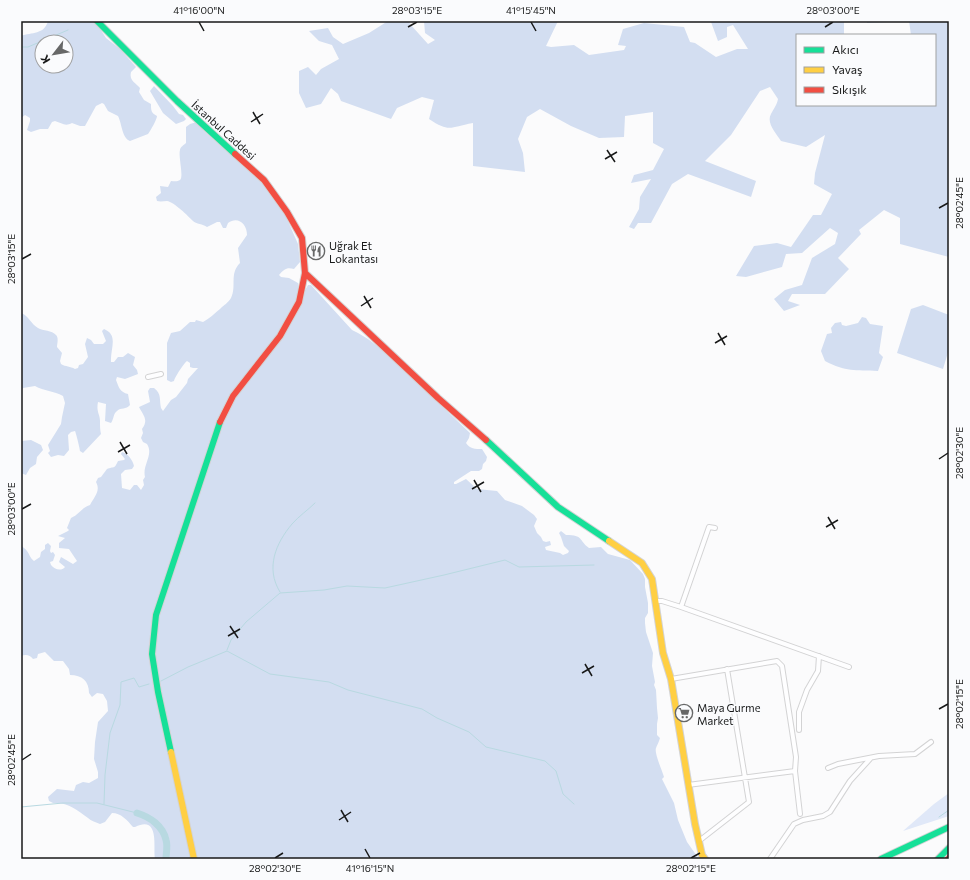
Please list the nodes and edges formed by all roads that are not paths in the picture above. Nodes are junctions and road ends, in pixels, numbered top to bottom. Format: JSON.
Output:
{"nodes":[{"id":1,"x":97,"y":21,"type":"edge"},
{"id":2,"x":306,"y":273,"type":"junction"},
{"id":3,"x":161,"y":374,"type":"dead end"},
{"id":4,"x":148,"y":377,"type":"dead end"},
{"id":5,"x":715,"y":528,"type":"dead end"},
{"id":6,"x":655,"y":602,"type":"junction"},
{"id":7,"x":681,"y":607,"type":"junction"},
{"id":8,"x":819,"y":656,"type":"junction"},
{"id":9,"x":849,"y":667,"type":"dead end"},
{"id":10,"x":727,"y":669,"type":"junction"},
{"id":11,"x":671,"y":679,"type":"junction"},
{"id":12,"x":800,"y":730,"type":"dead end"},
{"id":13,"x":931,"y":742,"type":"dead end"},
{"id":14,"x":870,"y":759,"type":"junction"},
{"id":15,"x":828,"y":768,"type":"dead end"},
{"id":16,"x":795,"y":771,"type":"junction"},
{"id":17,"x":745,"y":777,"type":"junction"},
{"id":18,"x":688,"y":785,"type":"junction"},
{"id":19,"x":800,"y":814,"type":"dead end"},
{"id":20,"x":949,"y":827,"type":"edge"},
{"id":21,"x":699,"y":842,"type":"junction"},
{"id":22,"x":949,"y":848,"type":"edge"},
{"id":23,"x":194,"y":859,"type":"edge"},
{"id":24,"x":705,"y":859,"type":"edge"},
{"id":25,"x":770,"y":859,"type":"edge"},
{"id":26,"x":881,"y":859,"type":"edge"},
{"id":27,"x":938,"y":859,"type":"edge"}],
"edges":[{"from":1,"to":2,"type":"main road","name":"İstanbul Caddesi"},
{"from":2,"to":6,"type":"main road"},
{"from":2,"to":23,"type":"main road"},
{"from":3,"to":4,"type":"street"},
{"from":5,"to":7,"type":"street"},
{"from":6,"to":7,"type":"street"},
{"from":6,"to":11,"type":"main road"},
{"from":7,"to":8,"type":"street"},
{"from":8,"to":9,"type":"street"},
{"from":8,"to":12,"type":"street"},
{"from":10,"to":11,"type":"street"},
{"from":10,"to":16,"type":"street"},
{"from":10,"to":17,"type":"street"},
{"from":11,"to":18,"type":"main road"},
{"from":13,"to":14,"type":"street"},
{"from":14,"to":15,"type":"street"},
{"from":14,"to":25,"type":"street"},
{"from":16,"to":17,"type":"street"},
{"from":16,"to":19,"type":"street"},
{"from":17,"to":18,"type":"street"},
{"from":17,"to":21,"type":"street"},
{"from":18,"to":21,"type":"main road"},
{"from":20,"to":26,"type":"main road"},
{"from":21,"to":24,"type":"main road"},
{"from":22,"to":27,"type":"main road"}]}
